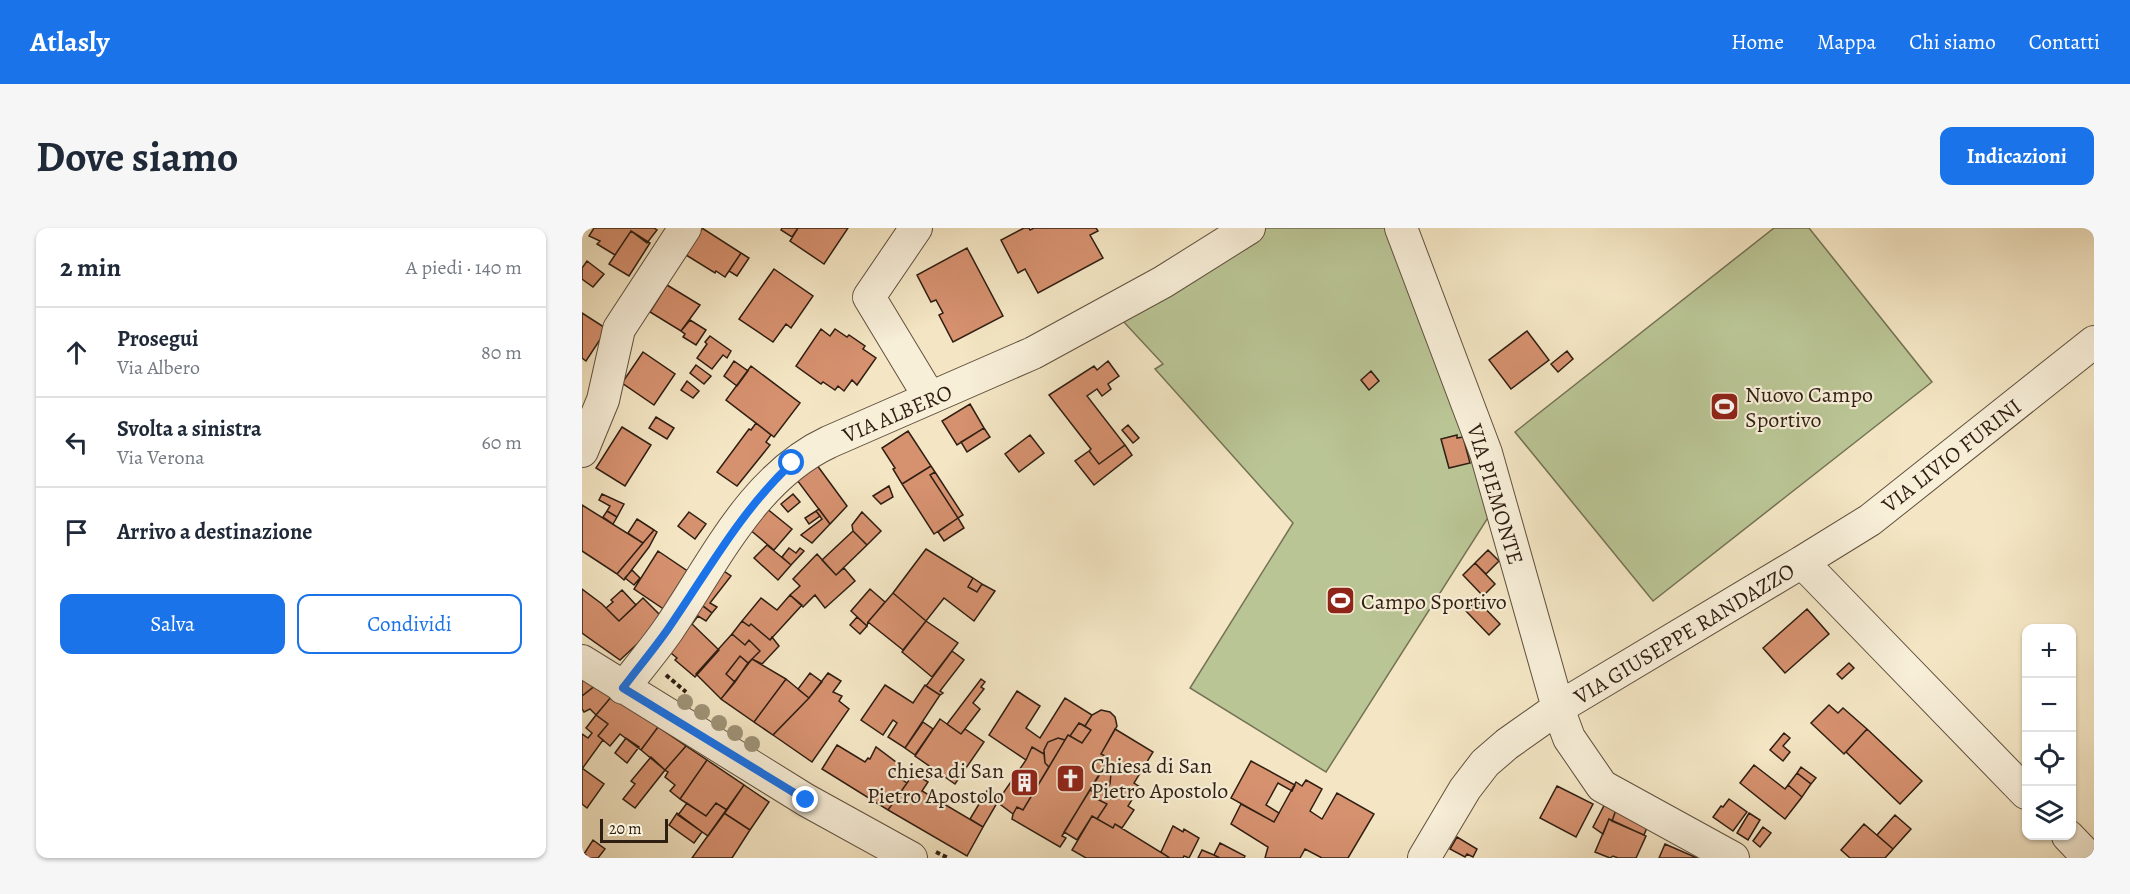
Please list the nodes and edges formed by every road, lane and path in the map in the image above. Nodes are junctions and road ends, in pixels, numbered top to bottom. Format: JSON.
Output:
{"nodes":[{"id":1,"x":685,"y":228,"type":"edge"},
{"id":2,"x":916,"y":228,"type":"edge"},
{"id":3,"x":1248,"y":228,"type":"edge"},
{"id":4,"x":1401,"y":228,"type":"edge"},
{"id":5,"x":2094,"y":342,"type":"edge"},
{"id":6,"x":930,"y":398,"type":"junction"},
{"id":7,"x":582,"y":451,"type":"edge"},
{"id":8,"x":1803,"y":562,"type":"junction"},
{"id":9,"x":582,"y":662,"type":"edge"},
{"id":10,"x":623,"y":688,"type":"junction"},
{"id":11,"x":1558,"y":708,"type":"junction"},
{"id":12,"x":2022,"y":789,"type":"edge"},
{"id":13,"x":2072,"y":840,"type":"edge"},
{"id":14,"x":911,"y":858,"type":"edge"},
{"id":15,"x":1424,"y":858,"type":"edge"},
{"id":16,"x":1733,"y":858,"type":"edge"},
{"id":17,"x":2090,"y":858,"type":"edge"}],
"edges":[{"from":1,"to":7,"type":"street"},
{"from":2,"to":6,"type":"street"},
{"from":3,"to":6,"type":"street","name":"VIA ALBERO"},
{"from":4,"to":11,"type":"street","name":"VIA PIEMONTE"},
{"from":5,"to":8,"type":"street","name":"VIA LIVIO FURINI"},
{"from":6,"to":10,"type":"street","name":"VIA ALBERO"},
{"from":8,"to":11,"type":"street","name":"VIA GIUSEPPE RANDAZZO"},
{"from":8,"to":12,"type":"street","name":"VIA GIUSEPPE RANDAZZO"},
{"from":9,"to":10,"type":"street"},
{"from":10,"to":14,"type":"street"},
{"from":11,"to":15,"type":"street","name":"VIA GIUSEPPE RANDAZZO"},
{"from":11,"to":16,"type":"street","name":"VIA PIEMONTE"},
{"from":13,"to":17,"type":"street"}]}
